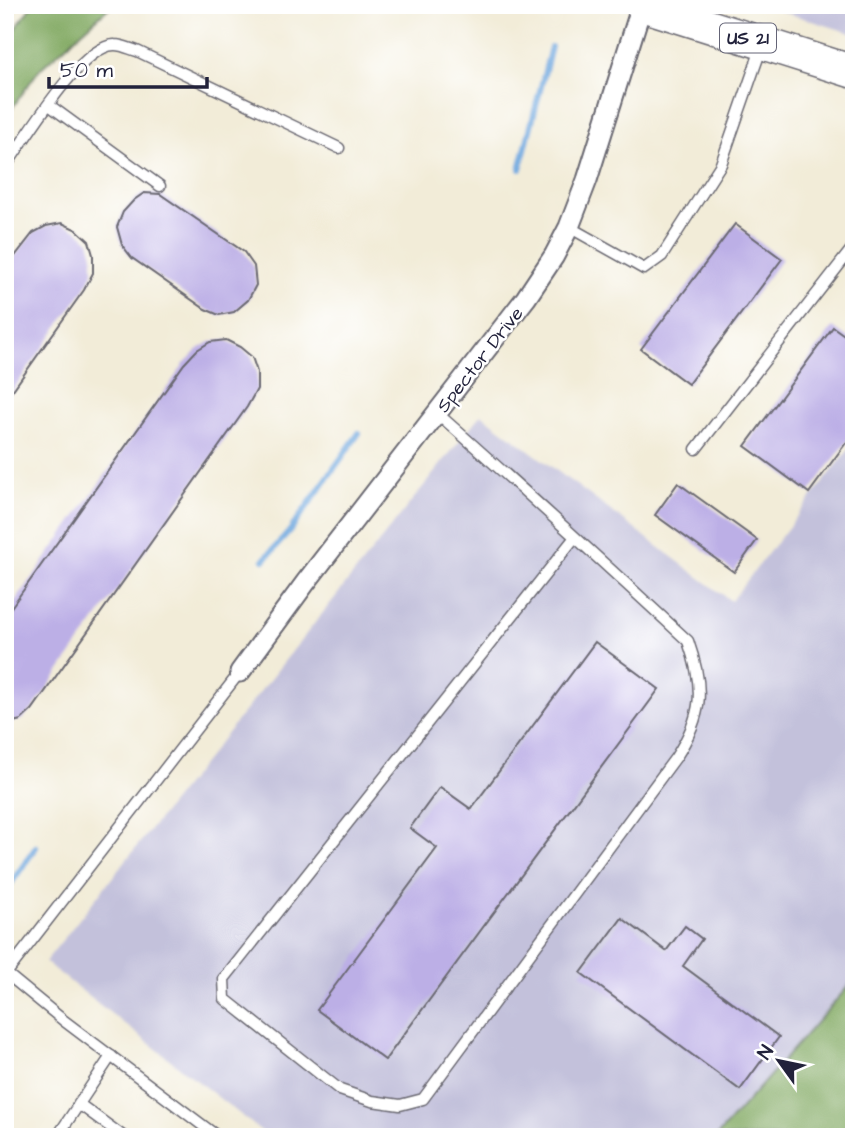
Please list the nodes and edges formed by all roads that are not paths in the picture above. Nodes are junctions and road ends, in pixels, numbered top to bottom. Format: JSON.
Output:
{"nodes":[{"id":1,"x":642,"y":5,"type":"edge"},
{"id":2,"x":763,"y":43,"type":"junction"},
{"id":3,"x":854,"y":72,"type":"edge"},
{"id":4,"x":49,"y":105,"type":"junction"},
{"id":5,"x":339,"y":148,"type":"dead end"},
{"id":6,"x":8,"y":163,"type":"dead end"},
{"id":7,"x":160,"y":186,"type":"dead end"},
{"id":8,"x":569,"y":227,"type":"junction"},
{"id":9,"x":854,"y":246,"type":"edge"},
{"id":10,"x":437,"y":413,"type":"junction"},
{"id":11,"x":696,"y":449,"type":"dead end"},
{"id":12,"x":575,"y":537,"type":"junction"},
{"id":13,"x":240,"y":672,"type":"joint"},
{"id":14,"x":6,"y":975,"type":"edge"},
{"id":15,"x":111,"y":1056,"type":"junction"},
{"id":16,"x":79,"y":1104,"type":"junction"},
{"id":17,"x":214,"y":1136,"type":"edge"},
{"id":18,"x":57,"y":1137,"type":"edge"},
{"id":19,"x":124,"y":1137,"type":"edge"}],
"edges":[{"from":1,"to":2,"type":"main road","number":"US 21"},
{"from":1,"to":8,"type":"street","name":"Spector Drive"},
{"from":2,"to":3,"type":"main road","number":"US 21"},
{"from":2,"to":8,"type":"lane"},
{"from":4,"to":5,"type":"lane"},
{"from":4,"to":6,"type":"lane"},
{"from":4,"to":7,"type":"lane"},
{"from":8,"to":10,"type":"street","name":"Spector Drive"},
{"from":9,"to":11,"type":"lane"},
{"from":10,"to":12,"type":"lane"},
{"from":10,"to":13,"type":"street","name":"Spector Drive"},
{"from":12,"to":12,"type":"lane"},
{"from":13,"to":14,"type":"lane"},
{"from":14,"to":15,"type":"lane"},
{"from":15,"to":16,"type":"lane"},
{"from":15,"to":17,"type":"lane"},
{"from":16,"to":18,"type":"lane"},
{"from":16,"to":19,"type":"lane"}]}
